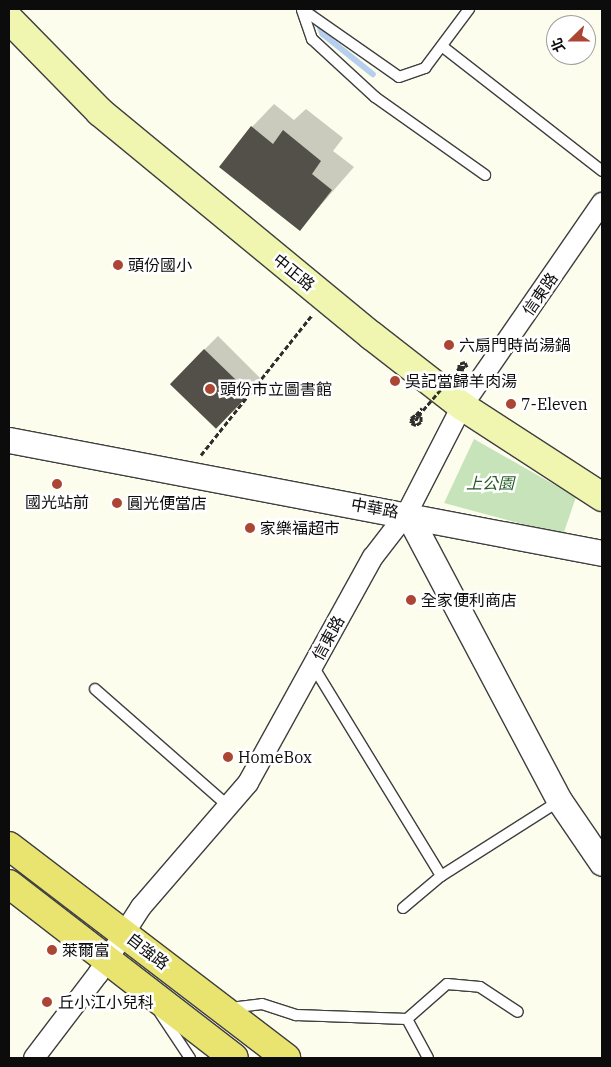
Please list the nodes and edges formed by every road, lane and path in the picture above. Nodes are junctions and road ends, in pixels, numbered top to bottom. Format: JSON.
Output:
{"nodes":[{"id":1,"x":302,"y":9,"type":"edge"},
{"id":2,"x":469,"y":9,"type":"edge"},
{"id":3,"x":9,"y":19,"type":"edge"},
{"id":4,"x":443,"y":47,"type":"junction"},
{"id":5,"x":602,"y":171,"type":"edge"},
{"id":6,"x":486,"y":175,"type":"dead end"},
{"id":7,"x":602,"y":203,"type":"edge"},
{"id":8,"x":315,"y":310,"type":"dead end"},
{"id":9,"x":460,"y":366,"type":"dead end"},
{"id":10,"x":462,"y":406,"type":"junction"},
{"id":11,"x":422,"y":408,"type":"dead end"},
{"id":12,"x":9,"y":440,"type":"edge"},
{"id":13,"x":187,"y":473,"type":"junction"},
{"id":14,"x":602,"y":498,"type":"edge"},
{"id":15,"x":407,"y":514,"type":"junction"},
{"id":16,"x":602,"y":553,"type":"edge"},
{"id":17,"x":313,"y":666,"type":"junction"},
{"id":18,"x":95,"y":689,"type":"dead end"},
{"id":19,"x":560,"y":800,"type":"junction"},
{"id":20,"x":228,"y":806,"type":"junction"},
{"id":21,"x":9,"y":846,"type":"edge"},
{"id":22,"x":602,"y":863,"type":"edge"},
{"id":23,"x":441,"y":876,"type":"junction"},
{"id":24,"x":9,"y":884,"type":"edge"},
{"id":25,"x":403,"y":908,"type":"dead end"},
{"id":26,"x":124,"y":932,"type":"junction"},
{"id":27,"x":106,"y":959,"type":"junction"},
{"id":28,"x":144,"y":989,"type":"junction"},
{"id":29,"x":222,"y":1008,"type":"junction"},
{"id":30,"x":518,"y":1012,"type":"dead end"},
{"id":31,"x":407,"y":1019,"type":"junction"},
{"id":32,"x":34,"y":1058,"type":"edge"},
{"id":33,"x":190,"y":1058,"type":"edge"},
{"id":34,"x":234,"y":1058,"type":"edge"},
{"id":35,"x":286,"y":1058,"type":"edge"},
{"id":36,"x":428,"y":1058,"type":"edge"}],
"edges":[{"from":1,"to":4,"type":"lane"},
{"from":1,"to":6,"type":"lane"},
{"from":2,"to":4,"type":"lane"},
{"from":3,"to":10,"type":"main road","name":"中正路"},
{"from":4,"to":5,"type":"lane"},
{"from":7,"to":10,"type":"street","name":"信東路"},
{"from":8,"to":13,"type":"path"},
{"from":9,"to":11,"type":"path","bridge":true},
{"from":10,"to":14,"type":"main road","name":"中正路"},
{"from":10,"to":15,"type":"street","name":"信東路"},
{"from":12,"to":13,"type":"street","name":"中華路"},
{"from":13,"to":15,"type":"street","name":"中華路"},
{"from":15,"to":16,"type":"street"},
{"from":15,"to":17,"type":"street","name":"信東路"},
{"from":15,"to":19,"type":"street","name":"中華路"},
{"from":17,"to":20,"type":"street","name":"信東路"},
{"from":17,"to":23,"type":"lane"},
{"from":18,"to":20,"type":"lane"},
{"from":19,"to":22,"type":"street","name":"中華路"},
{"from":19,"to":23,"type":"lane"},
{"from":20,"to":26,"type":"street","name":"信東路"},
{"from":21,"to":26,"type":"main road","name":"自強路"},
{"from":23,"to":25,"type":"lane"},
{"from":24,"to":27,"type":"main road","name":"自強路"},
{"from":26,"to":27,"type":"street","name":"信東路"},
{"from":26,"to":29,"type":"main road","name":"自強路"},
{"from":27,"to":28,"type":"main road","name":"自強路"},
{"from":27,"to":32,"type":"street","name":"信東路"},
{"from":28,"to":33,"type":"lane"},
{"from":28,"to":34,"type":"main road","name":"自強路"},
{"from":29,"to":31,"type":"lane"},
{"from":29,"to":35,"type":"main road","name":"自強路"},
{"from":30,"to":31,"type":"lane"},
{"from":31,"to":36,"type":"lane"}]}
